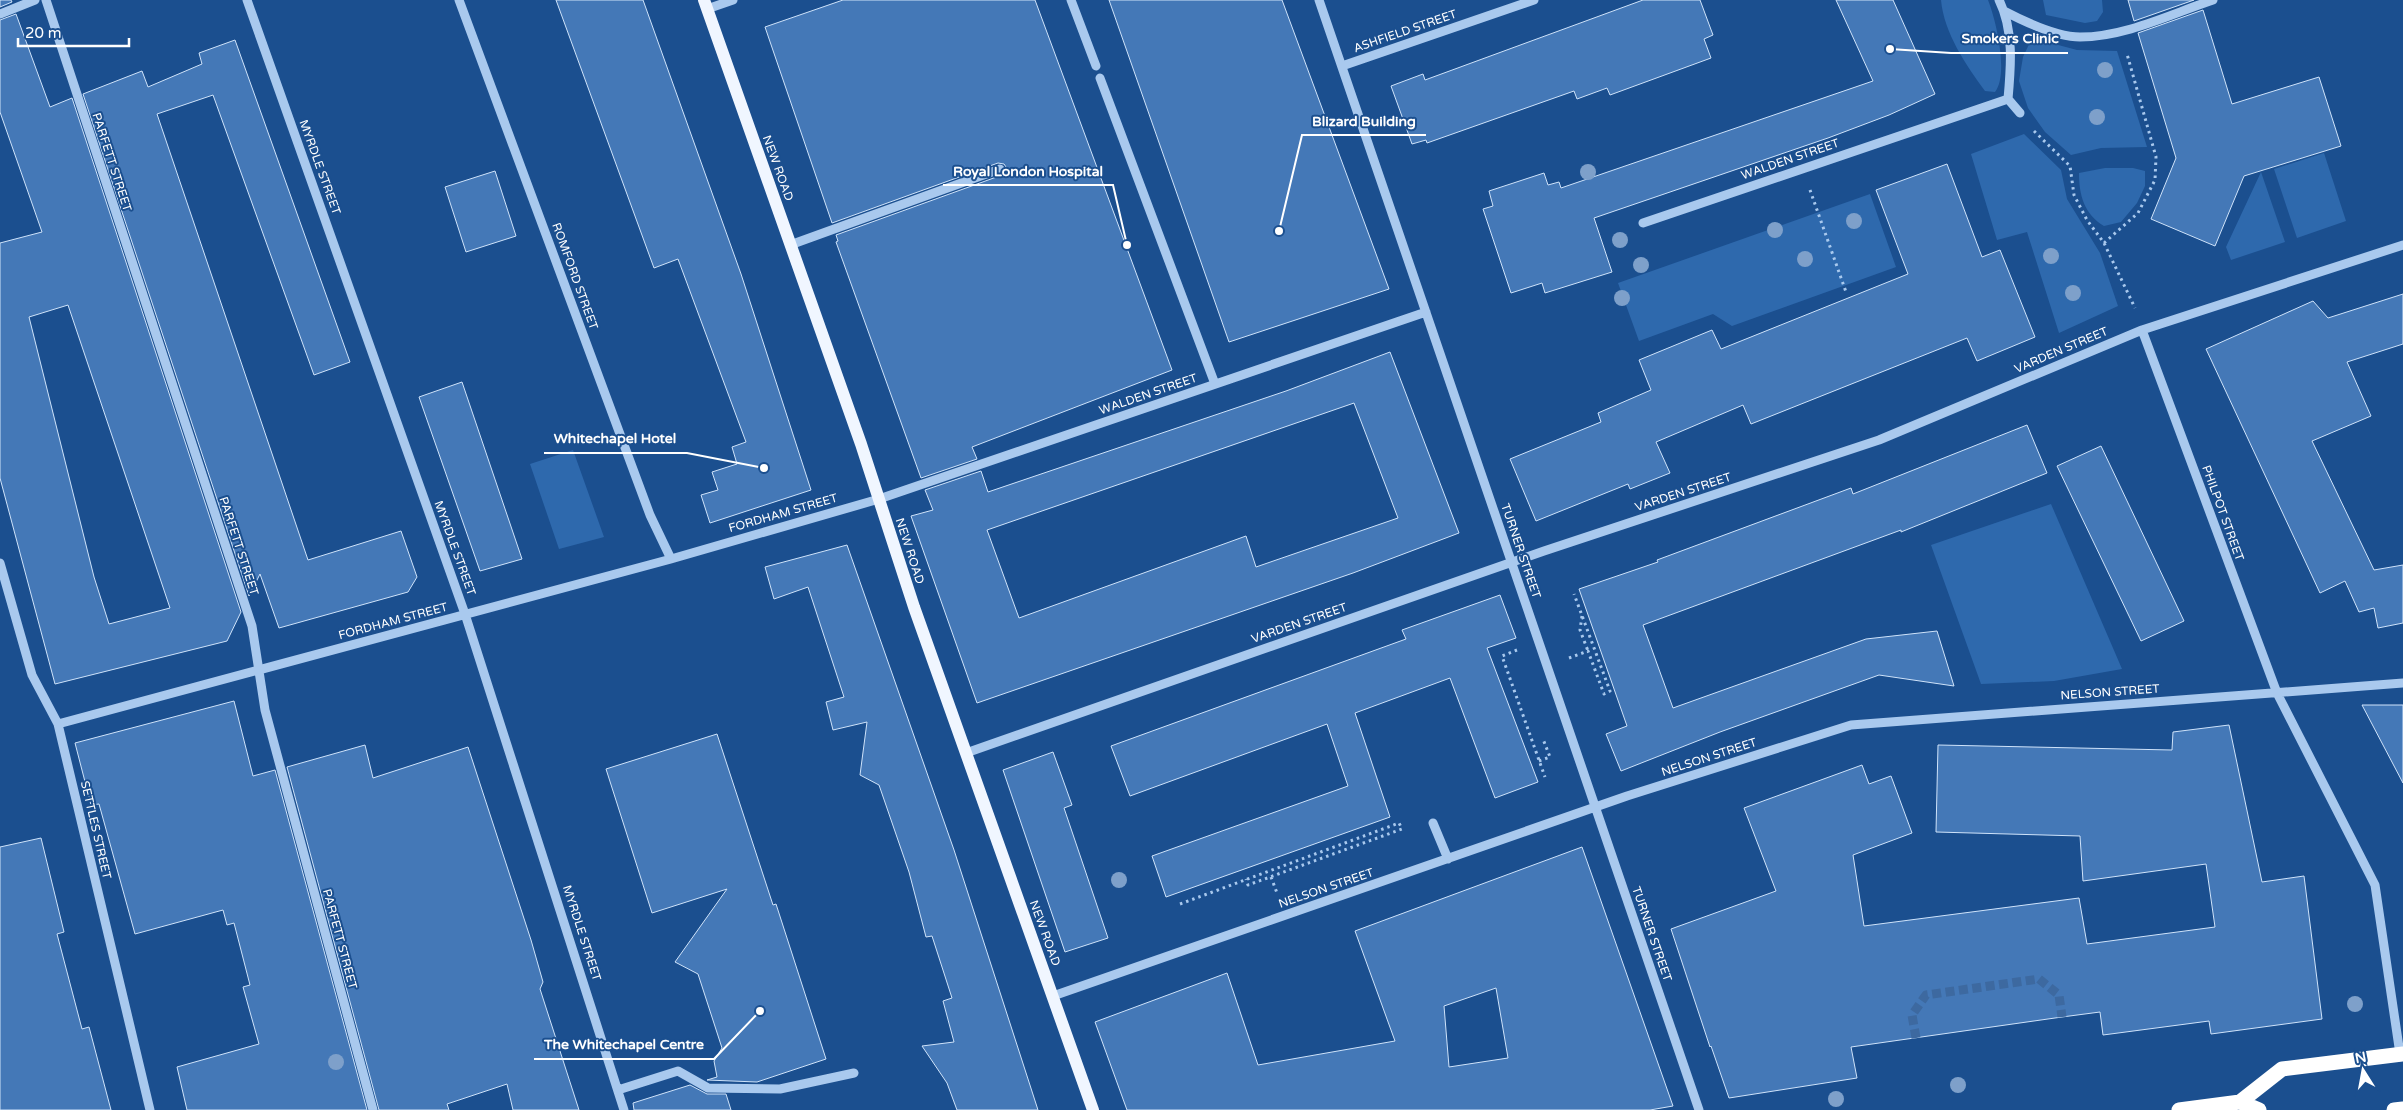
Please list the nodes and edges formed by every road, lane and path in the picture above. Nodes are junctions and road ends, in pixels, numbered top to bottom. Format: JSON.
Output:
{"nodes":[{"id":1,"x":35,"y":0,"type":"edge"},
{"id":2,"x":46,"y":0,"type":"edge"},
{"id":3,"x":247,"y":0,"type":"edge"},
{"id":4,"x":459,"y":0,"type":"edge"},
{"id":5,"x":732,"y":0,"type":"edge"},
{"id":6,"x":1072,"y":0,"type":"edge"},
{"id":7,"x":1319,"y":0,"type":"edge"},
{"id":8,"x":1534,"y":0,"type":"edge"},
{"id":9,"x":1999,"y":0,"type":"edge"},
{"id":10,"x":2213,"y":0,"type":"edge"},
{"id":11,"x":705,"y":5,"type":"edge"},
{"id":12,"x":2004,"y":11,"type":"junction"},
{"id":13,"x":0,"y":14,"type":"edge"},
{"id":14,"x":2120,"y":32,"type":"junction"},
{"id":15,"x":1096,"y":66,"type":"dead end"},
{"id":16,"x":1342,"y":66,"type":"junction"},
{"id":17,"x":1100,"y":78,"type":"dead end"},
{"id":18,"x":2008,"y":98,"type":"junction"},
{"id":19,"x":2020,"y":113,"type":"joint"},
{"id":20,"x":1802,"y":168,"type":"junction"},
{"id":21,"x":1000,"y":169,"type":"dead end"},
{"id":22,"x":1642,"y":223,"type":"dead end"},
{"id":23,"x":2104,"y":244,"type":"junction"},
{"id":24,"x":790,"y":245,"type":"junction"},
{"id":25,"x":2403,"y":245,"type":"edge"},
{"id":26,"x":1846,"y":292,"type":"dead end"},
{"id":27,"x":1426,"y":312,"type":"junction"},
{"id":28,"x":2142,"y":330,"type":"junction"},
{"id":29,"x":1214,"y":384,"type":"junction"},
{"id":30,"x":879,"y":499,"type":"junction"},
{"id":31,"x":671,"y":559,"type":"junction"},
{"id":32,"x":0,"y":562,"type":"edge"},
{"id":33,"x":1511,"y":562,"type":"junction"},
{"id":34,"x":1574,"y":594,"type":"dead end"},
{"id":35,"x":1582,"y":612,"type":"junction"},
{"id":36,"x":465,"y":614,"type":"junction"},
{"id":37,"x":1522,"y":648,"type":"dead end"},
{"id":38,"x":1588,"y":651,"type":"junction"},
{"id":39,"x":1547,"y":666,"type":"junction"},
{"id":40,"x":259,"y":670,"type":"junction"},
{"id":41,"x":2403,"y":683,"type":"edge"},
{"id":42,"x":2276,"y":693,"type":"junction"},
{"id":43,"x":58,"y":724,"type":"junction"},
{"id":44,"x":1569,"y":729,"type":"junction"},
{"id":45,"x":1541,"y":730,"type":"dead end"},
{"id":46,"x":1543,"y":739,"type":"junction"},
{"id":47,"x":966,"y":753,"type":"junction"},
{"id":48,"x":1539,"y":761,"type":"junction"},
{"id":49,"x":1545,"y":777,"type":"dead end"},
{"id":50,"x":1595,"y":808,"type":"junction"},
{"id":51,"x":1433,"y":823,"type":"dead end"},
{"id":52,"x":1448,"y":859,"type":"junction"},
{"id":53,"x":1246,"y":879,"type":"junction"},
{"id":54,"x":1180,"y":904,"type":"dead end"},
{"id":55,"x":1053,"y":996,"type":"junction"},
{"id":56,"x":2401,"y":1054,"type":"edge"},
{"id":57,"x":854,"y":1073,"type":"dead end"},
{"id":58,"x":618,"y":1090,"type":"junction"},
{"id":59,"x":2240,"y":1102,"type":"junction"},
{"id":60,"x":2403,"y":1109,"type":"edge"},
{"id":61,"x":150,"y":1110,"type":"edge"},
{"id":62,"x":373,"y":1110,"type":"edge"},
{"id":63,"x":624,"y":1110,"type":"edge"},
{"id":64,"x":1094,"y":1110,"type":"edge"},
{"id":65,"x":1699,"y":1110,"type":"edge"},
{"id":66,"x":2186,"y":1110,"type":"edge"},
{"id":67,"x":2259,"y":1110,"type":"edge"},
{"id":68,"x":2394,"y":1110,"type":"edge"}],
"edges":[{"from":1,"to":13,"type":"street"},
{"from":2,"to":40,"type":"street","name":"PARFETT STREET"},
{"from":3,"to":36,"type":"street","name":"MYRDLE STREET"},
{"from":4,"to":31,"type":"street","name":"ROMFORD STREET"},
{"from":5,"to":11,"type":"street"},
{"from":6,"to":15,"type":"street"},
{"from":7,"to":16,"type":"street","name":"TURNER STREET"},
{"from":8,"to":16,"type":"street","name":"ASHFIELD STREET"},
{"from":9,"to":12,"type":"street"},
{"from":10,"to":14,"type":"street"},
{"from":11,"to":24,"type":"main road","name":"NEW ROAD"},
{"from":12,"to":14,"type":"street"},
{"from":12,"to":18,"type":"street"},
{"from":14,"to":23,"type":"path"},
{"from":16,"to":27,"type":"street","name":"TURNER STREET"},
{"from":17,"to":29,"type":"street"},
{"from":18,"to":19,"type":"street"},
{"from":18,"to":20,"type":"street","name":"WALDEN STREET"},
{"from":19,"to":23,"type":"path"},
{"from":20,"to":22,"type":"street","name":"WALDEN STREET"},
{"from":20,"to":26,"type":"path"},
{"from":21,"to":24,"type":"street"},
{"from":23,"to":28,"type":"path"},
{"from":24,"to":30,"type":"main road","name":"NEW ROAD"},
{"from":25,"to":28,"type":"street","name":"VARDEN STREET"},
{"from":27,"to":29,"type":"street","name":"WALDEN STREET"},
{"from":27,"to":33,"type":"street","name":"TURNER STREET"},
{"from":28,"to":33,"type":"street","name":"VARDEN STREET"},
{"from":28,"to":42,"type":"street","name":"PHILPOT STREET"},
{"from":29,"to":30,"type":"street","name":"WALDEN STREET"},
{"from":30,"to":31,"type":"street","name":"FORDHAM STREET"},
{"from":30,"to":47,"type":"main road","name":"NEW ROAD"},
{"from":31,"to":36,"type":"street","name":"FORDHAM STREET"},
{"from":32,"to":43,"type":"street","name":"SETTLES STREET"},
{"from":33,"to":39,"type":"street","name":"TURNER STREET"},
{"from":33,"to":47,"type":"street","name":"VARDEN STREET"},
{"from":34,"to":35,"type":"path"},
{"from":35,"to":38,"type":"path"},
{"from":35,"to":38,"type":"path"},
{"from":36,"to":40,"type":"street","name":"FORDHAM STREET"},
{"from":36,"to":58,"type":"street","name":"MYRDLE STREET"},
{"from":37,"to":48,"type":"path"},
{"from":38,"to":39,"type":"path"},
{"from":39,"to":44,"type":"street","name":"TURNER STREET"},
{"from":40,"to":43,"type":"street","name":"FORDHAM STREET"},
{"from":40,"to":62,"type":"street","name":"PARFETT STREET"},
{"from":41,"to":42,"type":"street","name":"NELSON STREET"},
{"from":42,"to":50,"type":"street","name":"NELSON STREET"},
{"from":42,"to":56,"type":"street","name":"PHILPOT STREET"},
{"from":43,"to":61,"type":"street","name":"SETTLES STREET"},
{"from":44,"to":46,"type":"path"},
{"from":44,"to":50,"type":"street","name":"TURNER STREET"},
{"from":45,"to":46,"type":"path"},
{"from":46,"to":48,"type":"path"},
{"from":47,"to":55,"type":"main road","name":"NEW ROAD"},
{"from":48,"to":49,"type":"path"},
{"from":50,"to":52,"type":"street","name":"NELSON STREET"},
{"from":50,"to":65,"type":"street","name":"TURNER STREET"},
{"from":51,"to":52,"type":"street"},
{"from":52,"to":55,"type":"street","name":"NELSON STREET"},
{"from":53,"to":53,"type":"path"},
{"from":53,"to":54,"type":"path"},
{"from":55,"to":64,"type":"main road","name":"NEW ROAD"},
{"from":56,"to":59,"type":"highway"},
{"from":57,"to":58,"type":"street"},
{"from":58,"to":63,"type":"street","name":"MYRDLE STREET"},
{"from":59,"to":66,"type":"highway"},
{"from":59,"to":67,"type":"highway"},
{"from":60,"to":68,"type":"highway"}]}
